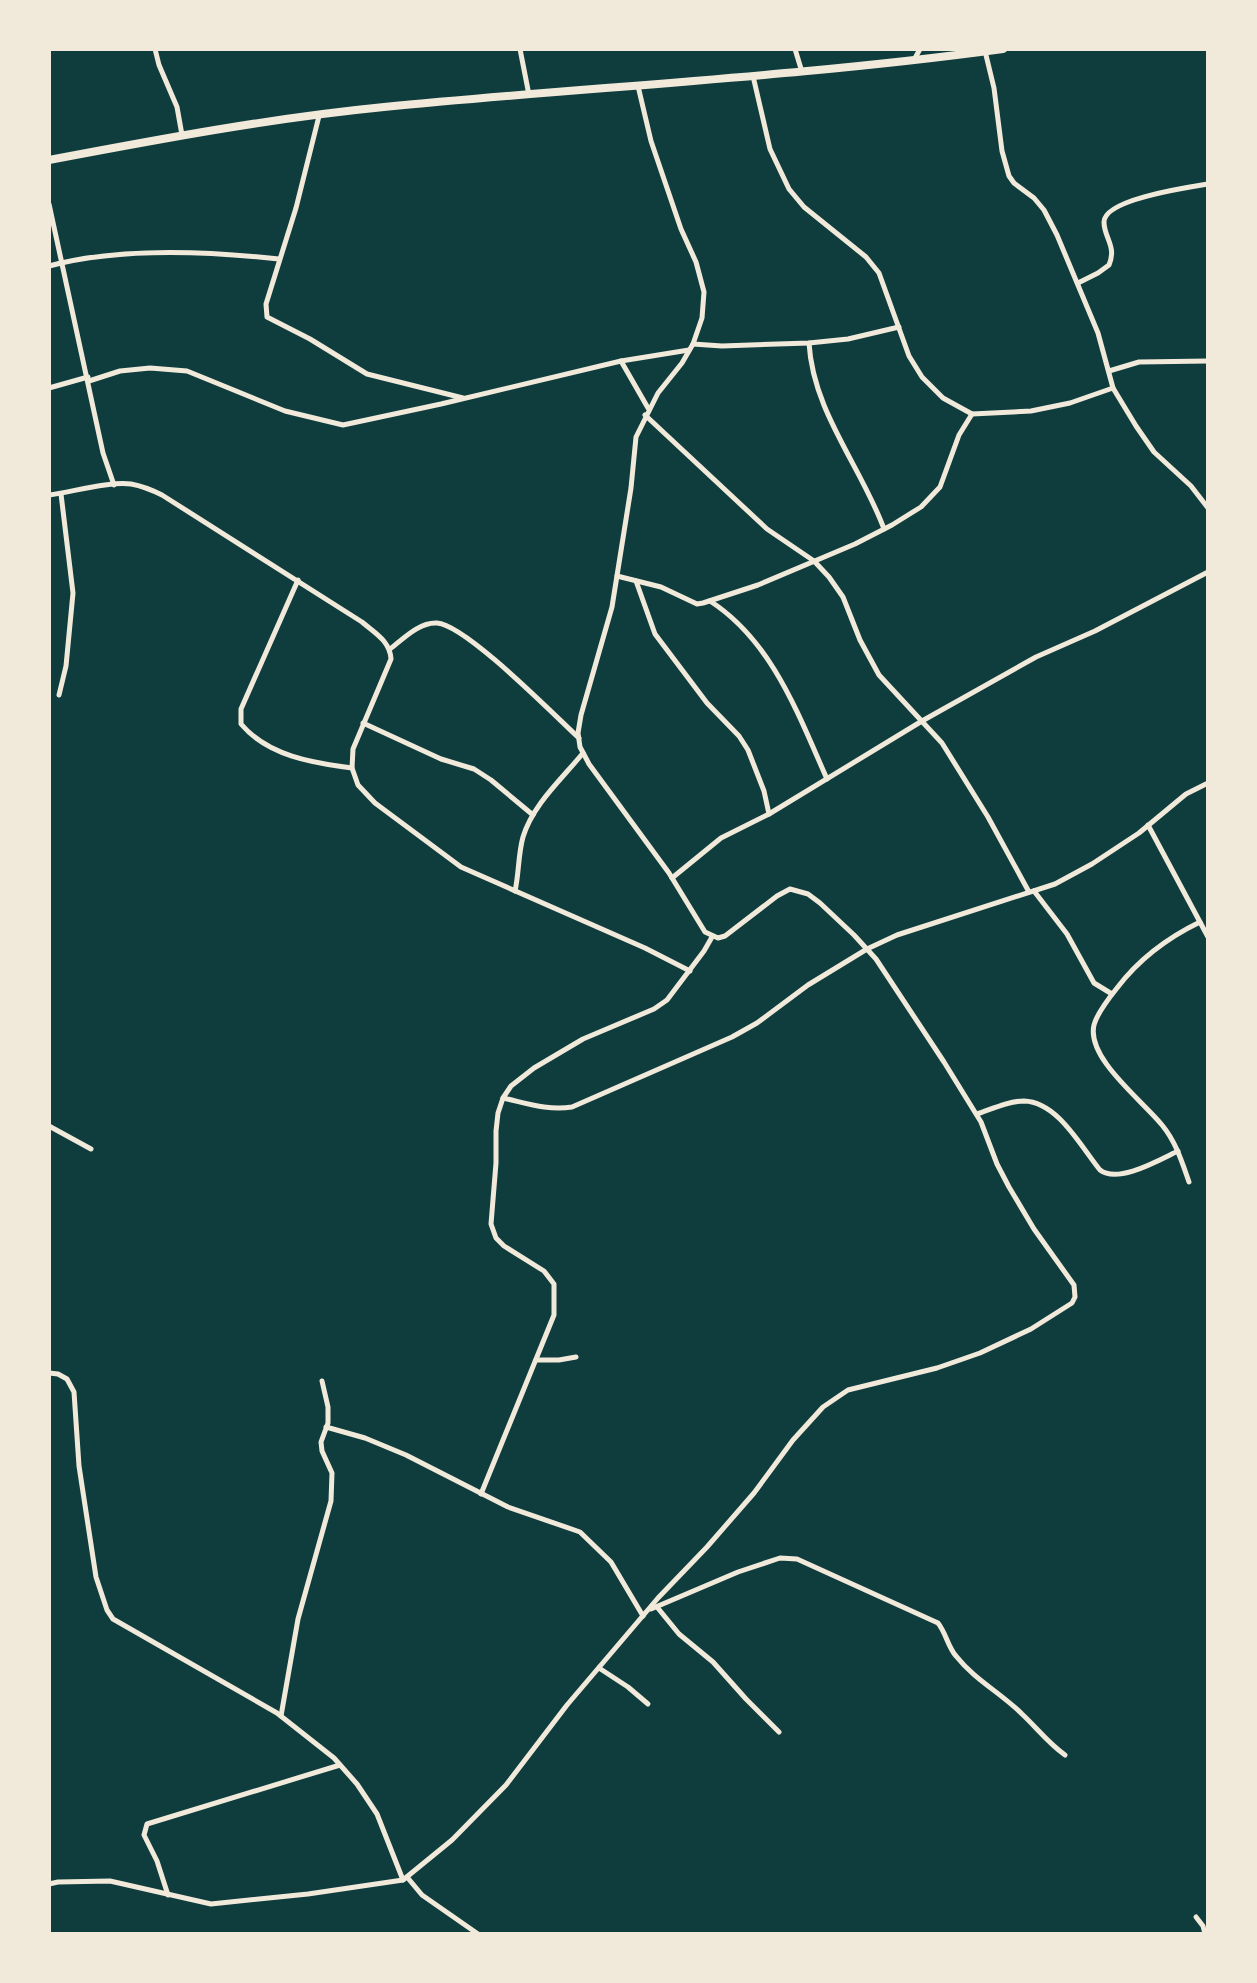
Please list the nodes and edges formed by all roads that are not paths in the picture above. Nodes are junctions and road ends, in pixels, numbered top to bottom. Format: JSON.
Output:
{"nodes":[{"id":1,"x":155,"y":49,"type":"edge"},
{"id":2,"x":520,"y":49,"type":"edge"},
{"id":3,"x":795,"y":49,"type":"edge"},
{"id":4,"x":920,"y":49,"type":"edge"},
{"id":5,"x":1003,"y":49,"type":"edge"},
{"id":6,"x":985,"y":51,"type":"junction"},
{"id":7,"x":914,"y":60,"type":"junction"},
{"id":8,"x":802,"y":72,"type":"junction"},
{"id":9,"x":753,"y":76,"type":"junction"},
{"id":10,"x":638,"y":86,"type":"junction"},
{"id":11,"x":529,"y":96,"type":"junction"},
{"id":12,"x":318,"y":116,"type":"junction"},
{"id":13,"x":182,"y":135,"type":"junction"},
{"id":14,"x":49,"y":160,"type":"edge"},
{"id":15,"x":1208,"y":184,"type":"edge"},
{"id":16,"x":49,"y":204,"type":"edge"},
{"id":17,"x":279,"y":259,"type":"junction"},
{"id":18,"x":61,"y":263,"type":"junction"},
{"id":19,"x":49,"y":266,"type":"edge"},
{"id":20,"x":1078,"y":283,"type":"junction"},
{"id":21,"x":899,"y":327,"type":"junction"},
{"id":22,"x":809,"y":343,"type":"junction"},
{"id":23,"x":693,"y":344,"type":"junction"},
{"id":24,"x":689,"y":350,"type":"junction"},
{"id":25,"x":621,"y":360,"type":"junction"},
{"id":26,"x":1208,"y":361,"type":"edge"},
{"id":27,"x":1109,"y":371,"type":"junction"},
{"id":28,"x":88,"y":379,"type":"junction"},
{"id":29,"x":49,"y":388,"type":"edge"},
{"id":30,"x":1113,"y":388,"type":"junction"},
{"id":31,"x":464,"y":398,"type":"junction"},
{"id":32,"x":648,"y":408,"type":"junction"},
{"id":33,"x":972,"y":414,"type":"junction"},
{"id":34,"x":645,"y":415,"type":"junction"},
{"id":35,"x":114,"y":485,"type":"junction"},
{"id":36,"x":61,"y":494,"type":"junction"},
{"id":37,"x":49,"y":495,"type":"edge"},
{"id":38,"x":1208,"y":508,"type":"edge"},
{"id":39,"x":884,"y":529,"type":"junction"},
{"id":40,"x":814,"y":561,"type":"junction"},
{"id":41,"x":1208,"y":572,"type":"edge"},
{"id":42,"x":617,"y":576,"type":"junction"},
{"id":43,"x":298,"y":580,"type":"junction"},
{"id":44,"x":636,"y":581,"type":"junction"},
{"id":45,"x":710,"y":601,"type":"junction"},
{"id":46,"x":390,"y":649,"type":"junction"},
{"id":47,"x":59,"y":695,"type":"dead end"},
{"id":48,"x":922,"y":721,"type":"junction"},
{"id":49,"x":363,"y":723,"type":"junction"},
{"id":50,"x":579,"y":738,"type":"junction"},
{"id":51,"x":583,"y":753,"type":"junction"},
{"id":52,"x":352,"y":768,"type":"junction"},
{"id":53,"x":827,"y":779,"type":"junction"},
{"id":54,"x":1208,"y":783,"type":"edge"},
{"id":55,"x":769,"y":814,"type":"junction"},
{"id":56,"x":533,"y":815,"type":"junction"},
{"id":57,"x":1148,"y":825,"type":"junction"},
{"id":58,"x":673,"y":878,"type":"junction"},
{"id":59,"x":515,"y":891,"type":"junction"},
{"id":60,"x":1032,"y":892,"type":"junction"},
{"id":61,"x":1200,"y":922,"type":"junction"},
{"id":62,"x":1206,"y":929,"type":"edge"},
{"id":63,"x":712,"y":937,"type":"junction"},
{"id":64,"x":1208,"y":937,"type":"edge"},
{"id":65,"x":867,"y":949,"type":"junction"},
{"id":66,"x":690,"y":971,"type":"junction"},
{"id":67,"x":1112,"y":995,"type":"junction"},
{"id":68,"x":503,"y":1098,"type":"junction"},
{"id":69,"x":977,"y":1114,"type":"junction"},
{"id":70,"x":49,"y":1126,"type":"edge"},
{"id":71,"x":91,"y":1149,"type":"dead end"},
{"id":72,"x":1178,"y":1151,"type":"junction"},
{"id":73,"x":1189,"y":1182,"type":"dead end"},
{"id":74,"x":576,"y":1357,"type":"dead end"},
{"id":75,"x":536,"y":1360,"type":"junction"},
{"id":76,"x":49,"y":1373,"type":"edge"},
{"id":77,"x":322,"y":1381,"type":"dead end"},
{"id":78,"x":326,"y":1427,"type":"junction"},
{"id":79,"x":481,"y":1494,"type":"junction"},
{"id":80,"x":657,"y":1607,"type":"junction"},
{"id":81,"x":648,"y":1610,"type":"junction"},
{"id":82,"x":643,"y":1616,"type":"junction"},
{"id":83,"x":599,"y":1668,"type":"junction"},
{"id":84,"x":648,"y":1704,"type":"dead end"},
{"id":85,"x":281,"y":1716,"type":"junction"},
{"id":86,"x":779,"y":1732,"type":"dead end"},
{"id":87,"x":1065,"y":1755,"type":"dead end"},
{"id":88,"x":340,"y":1765,"type":"junction"},
{"id":89,"x":405,"y":1878,"type":"junction"},
{"id":90,"x":49,"y":1884,"type":"edge"},
{"id":91,"x":168,"y":1895,"type":"junction"},
{"id":92,"x":1196,"y":1917,"type":"dead end"},
{"id":93,"x":478,"y":1934,"type":"edge"},
{"id":94,"x":1205,"y":1934,"type":"edge"}],
"edges":[{"from":1,"to":13,"type":"street"},
{"from":2,"to":11,"type":"street"},
{"from":3,"to":8,"type":"street"},
{"from":4,"to":7,"type":"street"},
{"from":5,"to":6,"type":"main road"},
{"from":6,"to":7,"type":"main road"},
{"from":6,"to":20,"type":"street"},
{"from":7,"to":8,"type":"main road"},
{"from":8,"to":9,"type":"main road"},
{"from":9,"to":10,"type":"main road"},
{"from":9,"to":21,"type":"street"},
{"from":10,"to":11,"type":"main road"},
{"from":10,"to":23,"type":"street"},
{"from":11,"to":12,"type":"main road"},
{"from":12,"to":13,"type":"main road"},
{"from":12,"to":17,"type":"street"},
{"from":13,"to":14,"type":"main road"},
{"from":15,"to":20,"type":"street"},
{"from":16,"to":18,"type":"street"},
{"from":17,"to":18,"type":"street"},
{"from":17,"to":31,"type":"street"},
{"from":18,"to":19,"type":"street"},
{"from":18,"to":28,"type":"street"},
{"from":20,"to":27,"type":"street"},
{"from":21,"to":22,"type":"street"},
{"from":21,"to":33,"type":"street"},
{"from":22,"to":23,"type":"street"},
{"from":22,"to":39,"type":"street"},
{"from":23,"to":24,"type":"street"},
{"from":24,"to":25,"type":"street"},
{"from":24,"to":32,"type":"street"},
{"from":25,"to":31,"type":"street"},
{"from":25,"to":32,"type":"street"},
{"from":26,"to":27,"type":"street"},
{"from":27,"to":30,"type":"street"},
{"from":28,"to":29,"type":"street"},
{"from":28,"to":31,"type":"street"},
{"from":28,"to":35,"type":"street"},
{"from":30,"to":33,"type":"street"},
{"from":30,"to":38,"type":"street"},
{"from":32,"to":34,"type":"street"},
{"from":33,"to":39,"type":"street"},
{"from":34,"to":40,"type":"street"},
{"from":34,"to":42,"type":"street"},
{"from":35,"to":36,"type":"street"},
{"from":35,"to":43,"type":"street"},
{"from":36,"to":37,"type":"street"},
{"from":36,"to":47,"type":"street"},
{"from":39,"to":40,"type":"street"},
{"from":40,"to":45,"type":"street"},
{"from":40,"to":48,"type":"street"},
{"from":41,"to":48,"type":"street"},
{"from":42,"to":44,"type":"street"},
{"from":42,"to":50,"type":"street"},
{"from":43,"to":46,"type":"street"},
{"from":43,"to":52,"type":"street"},
{"from":44,"to":45,"type":"street"},
{"from":44,"to":55,"type":"street"},
{"from":45,"to":53,"type":"street"},
{"from":46,"to":49,"type":"street"},
{"from":46,"to":50,"type":"street"},
{"from":48,"to":53,"type":"street"},
{"from":48,"to":60,"type":"street"},
{"from":49,"to":52,"type":"street"},
{"from":49,"to":56,"type":"street"},
{"from":50,"to":51,"type":"street"},
{"from":51,"to":56,"type":"street"},
{"from":51,"to":58,"type":"street"},
{"from":52,"to":59,"type":"street"},
{"from":53,"to":55,"type":"street"},
{"from":54,"to":57,"type":"street"},
{"from":55,"to":58,"type":"street"},
{"from":56,"to":59,"type":"street"},
{"from":57,"to":60,"type":"street"},
{"from":57,"to":61,"type":"street"},
{"from":58,"to":63,"type":"street"},
{"from":59,"to":66,"type":"street"},
{"from":60,"to":65,"type":"street"},
{"from":60,"to":67,"type":"street"},
{"from":61,"to":62,"type":"street"},
{"from":61,"to":67,"type":"street"},
{"from":62,"to":64,"type":"street"},
{"from":63,"to":65,"type":"street"},
{"from":63,"to":66,"type":"street"},
{"from":65,"to":68,"type":"street"},
{"from":65,"to":69,"type":"street"},
{"from":66,"to":68,"type":"street"},
{"from":67,"to":72,"type":"street"},
{"from":68,"to":75,"type":"street"},
{"from":69,"to":72,"type":"street"},
{"from":69,"to":81,"type":"street"},
{"from":70,"to":71,"type":"street"},
{"from":72,"to":73,"type":"street"},
{"from":74,"to":75,"type":"street"},
{"from":75,"to":79,"type":"street"},
{"from":76,"to":85,"type":"street"},
{"from":77,"to":78,"type":"street"},
{"from":78,"to":79,"type":"street"},
{"from":78,"to":85,"type":"street"},
{"from":79,"to":82,"type":"street"},
{"from":80,"to":81,"type":"street"},
{"from":80,"to":86,"type":"street"},
{"from":80,"to":87,"type":"street"},
{"from":81,"to":82,"type":"street"},
{"from":82,"to":83,"type":"street"},
{"from":83,"to":84,"type":"street"},
{"from":83,"to":89,"type":"street"},
{"from":85,"to":88,"type":"street"},
{"from":88,"to":89,"type":"street"},
{"from":88,"to":91,"type":"street"},
{"from":89,"to":91,"type":"street"},
{"from":89,"to":93,"type":"street"},
{"from":90,"to":91,"type":"street"},
{"from":92,"to":94,"type":"street"}]}
